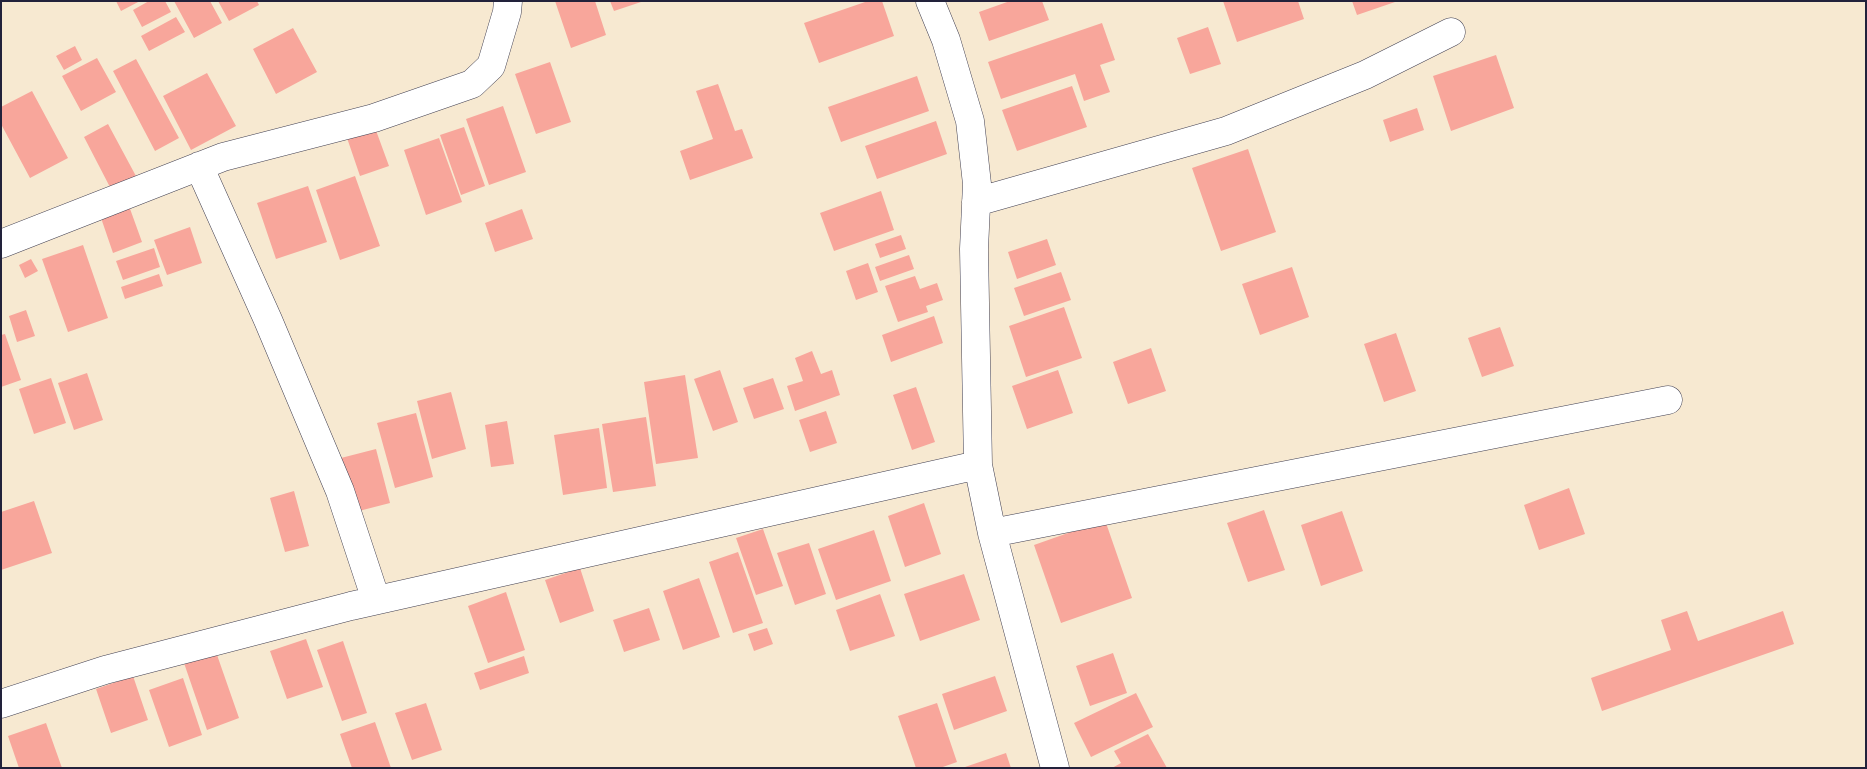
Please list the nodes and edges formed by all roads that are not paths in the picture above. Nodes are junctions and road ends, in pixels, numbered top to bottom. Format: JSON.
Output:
{"nodes":[{"id":1,"x":508,"y":1,"type":"edge"},
{"id":2,"x":930,"y":1,"type":"edge"},
{"id":3,"x":1451,"y":32,"type":"dead end"},
{"id":4,"x":199,"y":166,"type":"junction"},
{"id":5,"x":976,"y":202,"type":"junction"},
{"id":6,"x":1,"y":244,"type":"edge"},
{"id":7,"x":1668,"y":400,"type":"dead end"},
{"id":8,"x":978,"y":465,"type":"junction"},
{"id":9,"x":992,"y":533,"type":"junction"},
{"id":10,"x":376,"y":600,"type":"junction"},
{"id":11,"x":1,"y":704,"type":"edge"},
{"id":12,"x":1055,"y":768,"type":"edge"}],
"edges":[{"from":1,"to":4,"type":"street"},
{"from":2,"to":5,"type":"street"},
{"from":3,"to":5,"type":"street"},
{"from":4,"to":6,"type":"street"},
{"from":4,"to":10,"type":"street"},
{"from":5,"to":8,"type":"street"},
{"from":7,"to":9,"type":"street"},
{"from":8,"to":9,"type":"street"},
{"from":8,"to":10,"type":"street"},
{"from":9,"to":12,"type":"street"},
{"from":10,"to":11,"type":"street"}]}
